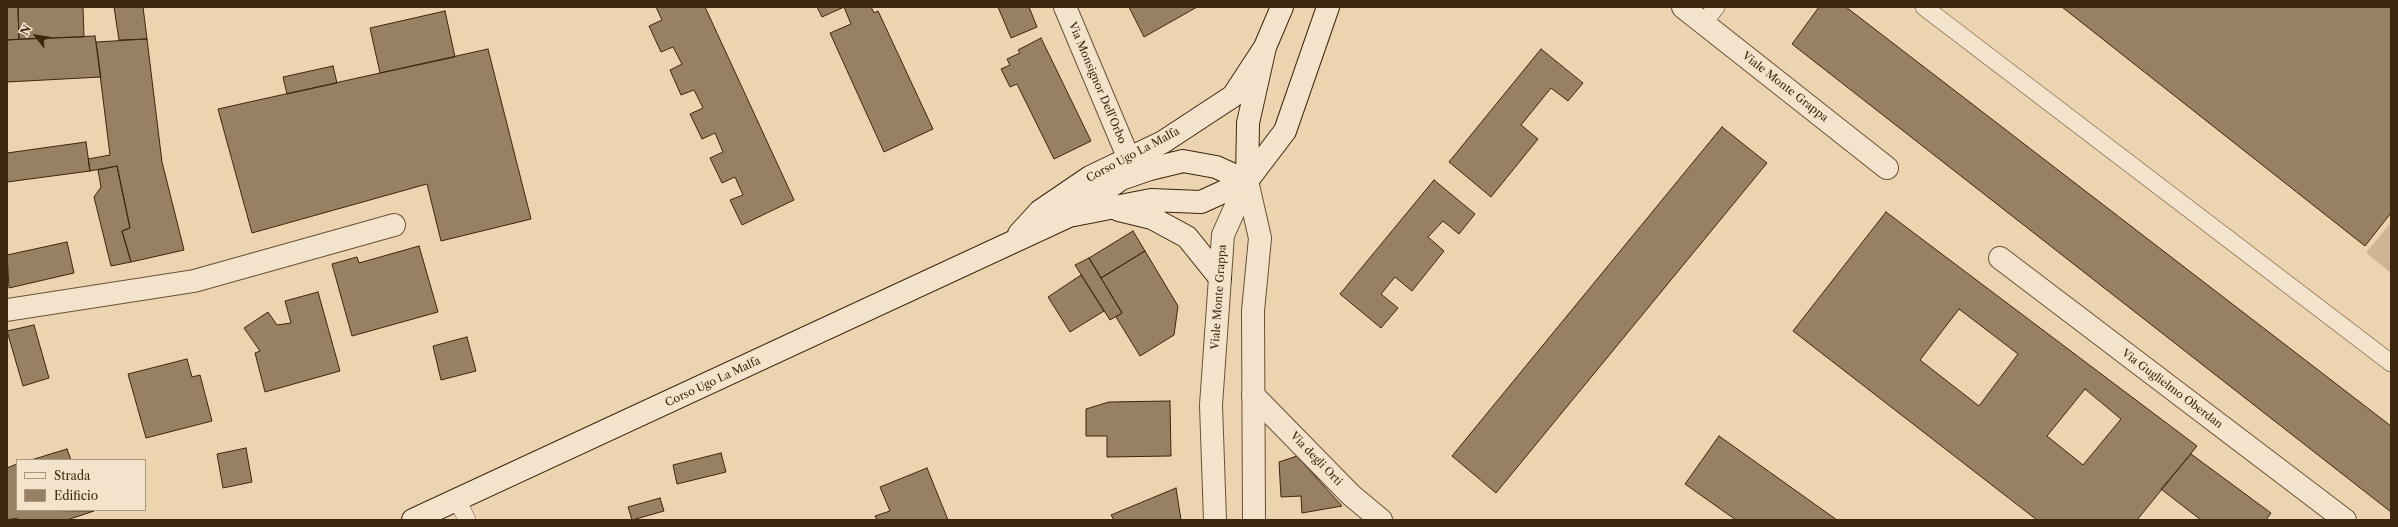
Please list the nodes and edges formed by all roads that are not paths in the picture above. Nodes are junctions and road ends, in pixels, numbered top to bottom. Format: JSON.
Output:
{"nodes":[{"id":1,"x":1065,"y":7,"type":"edge"},
{"id":2,"x":1282,"y":7,"type":"edge"},
{"id":3,"x":1328,"y":7,"type":"edge"},
{"id":4,"x":1683,"y":7,"type":"edge"},
{"id":5,"x":1924,"y":7,"type":"edge"},
{"id":6,"x":1710,"y":15,"type":"edge"},
{"id":7,"x":1265,"y":47,"type":"junction"},
{"id":8,"x":1129,"y":158,"type":"junction"},
{"id":9,"x":1887,"y":168,"type":"dead end"},
{"id":10,"x":1247,"y":181,"type":"junction"},
{"id":11,"x":1114,"y":208,"type":"junction"},
{"id":12,"x":1071,"y":215,"type":"junction"},
{"id":13,"x":394,"y":225,"type":"dead end"},
{"id":14,"x":1011,"y":242,"type":"junction"},
{"id":15,"x":2000,"y":258,"type":"dead end"},
{"id":16,"x":1220,"y":278,"type":"junction"},
{"id":17,"x":7,"y":310,"type":"edge"},
{"id":18,"x":2391,"y":363,"type":"edge"},
{"id":19,"x":1253,"y":395,"type":"junction"},
{"id":20,"x":458,"y":500,"type":"junction"},
{"id":21,"x":413,"y":520,"type":"edge"},
{"id":22,"x":466,"y":520,"type":"edge"},
{"id":23,"x":1215,"y":520,"type":"edge"},
{"id":24,"x":1254,"y":520,"type":"edge"},
{"id":25,"x":1381,"y":520,"type":"edge"},
{"id":26,"x":2345,"y":520,"type":"edge"}],
"edges":[{"from":1,"to":8,"type":"street","name":"Via Monsignor Dell'Orbo"},
{"from":2,"to":7,"type":"street"},
{"from":3,"to":10,"type":"street"},
{"from":4,"to":6,"type":"street","name":"Viale Monte Grappa"},
{"from":5,"to":18,"type":"lane"},
{"from":6,"to":9,"type":"street","name":"Viale Monte Grappa"},
{"from":7,"to":8,"type":"street","name":"Corso Ugo La Malfa"},
{"from":7,"to":10,"type":"street"},
{"from":8,"to":14,"type":"street","name":"Corso Ugo La Malfa"},
{"from":10,"to":11,"type":"street","name":"Corso Ugo La Malfa"},
{"from":10,"to":12,"type":"street","name":"Corso Ugo La Malfa"},
{"from":10,"to":16,"type":"street","name":"Viale Monte Grappa"},
{"from":10,"to":19,"type":"street"},
{"from":11,"to":12,"type":"street","name":"Corso Ugo La Malfa"},
{"from":11,"to":16,"type":"street","name":"Corso Ugo La Malfa"},
{"from":12,"to":14,"type":"street","name":"Corso Ugo La Malfa"},
{"from":13,"to":17,"type":"street"},
{"from":14,"to":20,"type":"street","name":"Corso Ugo La Malfa"},
{"from":15,"to":26,"type":"street","name":"Via Guglielmo Oberdan"},
{"from":16,"to":23,"type":"street","name":"Viale Monte Grappa"},
{"from":19,"to":24,"type":"street"},
{"from":19,"to":25,"type":"street","name":"Via degli Orti"},
{"from":20,"to":21,"type":"street","name":"Corso Ugo La Malfa"},
{"from":20,"to":22,"type":"lane"}]}
